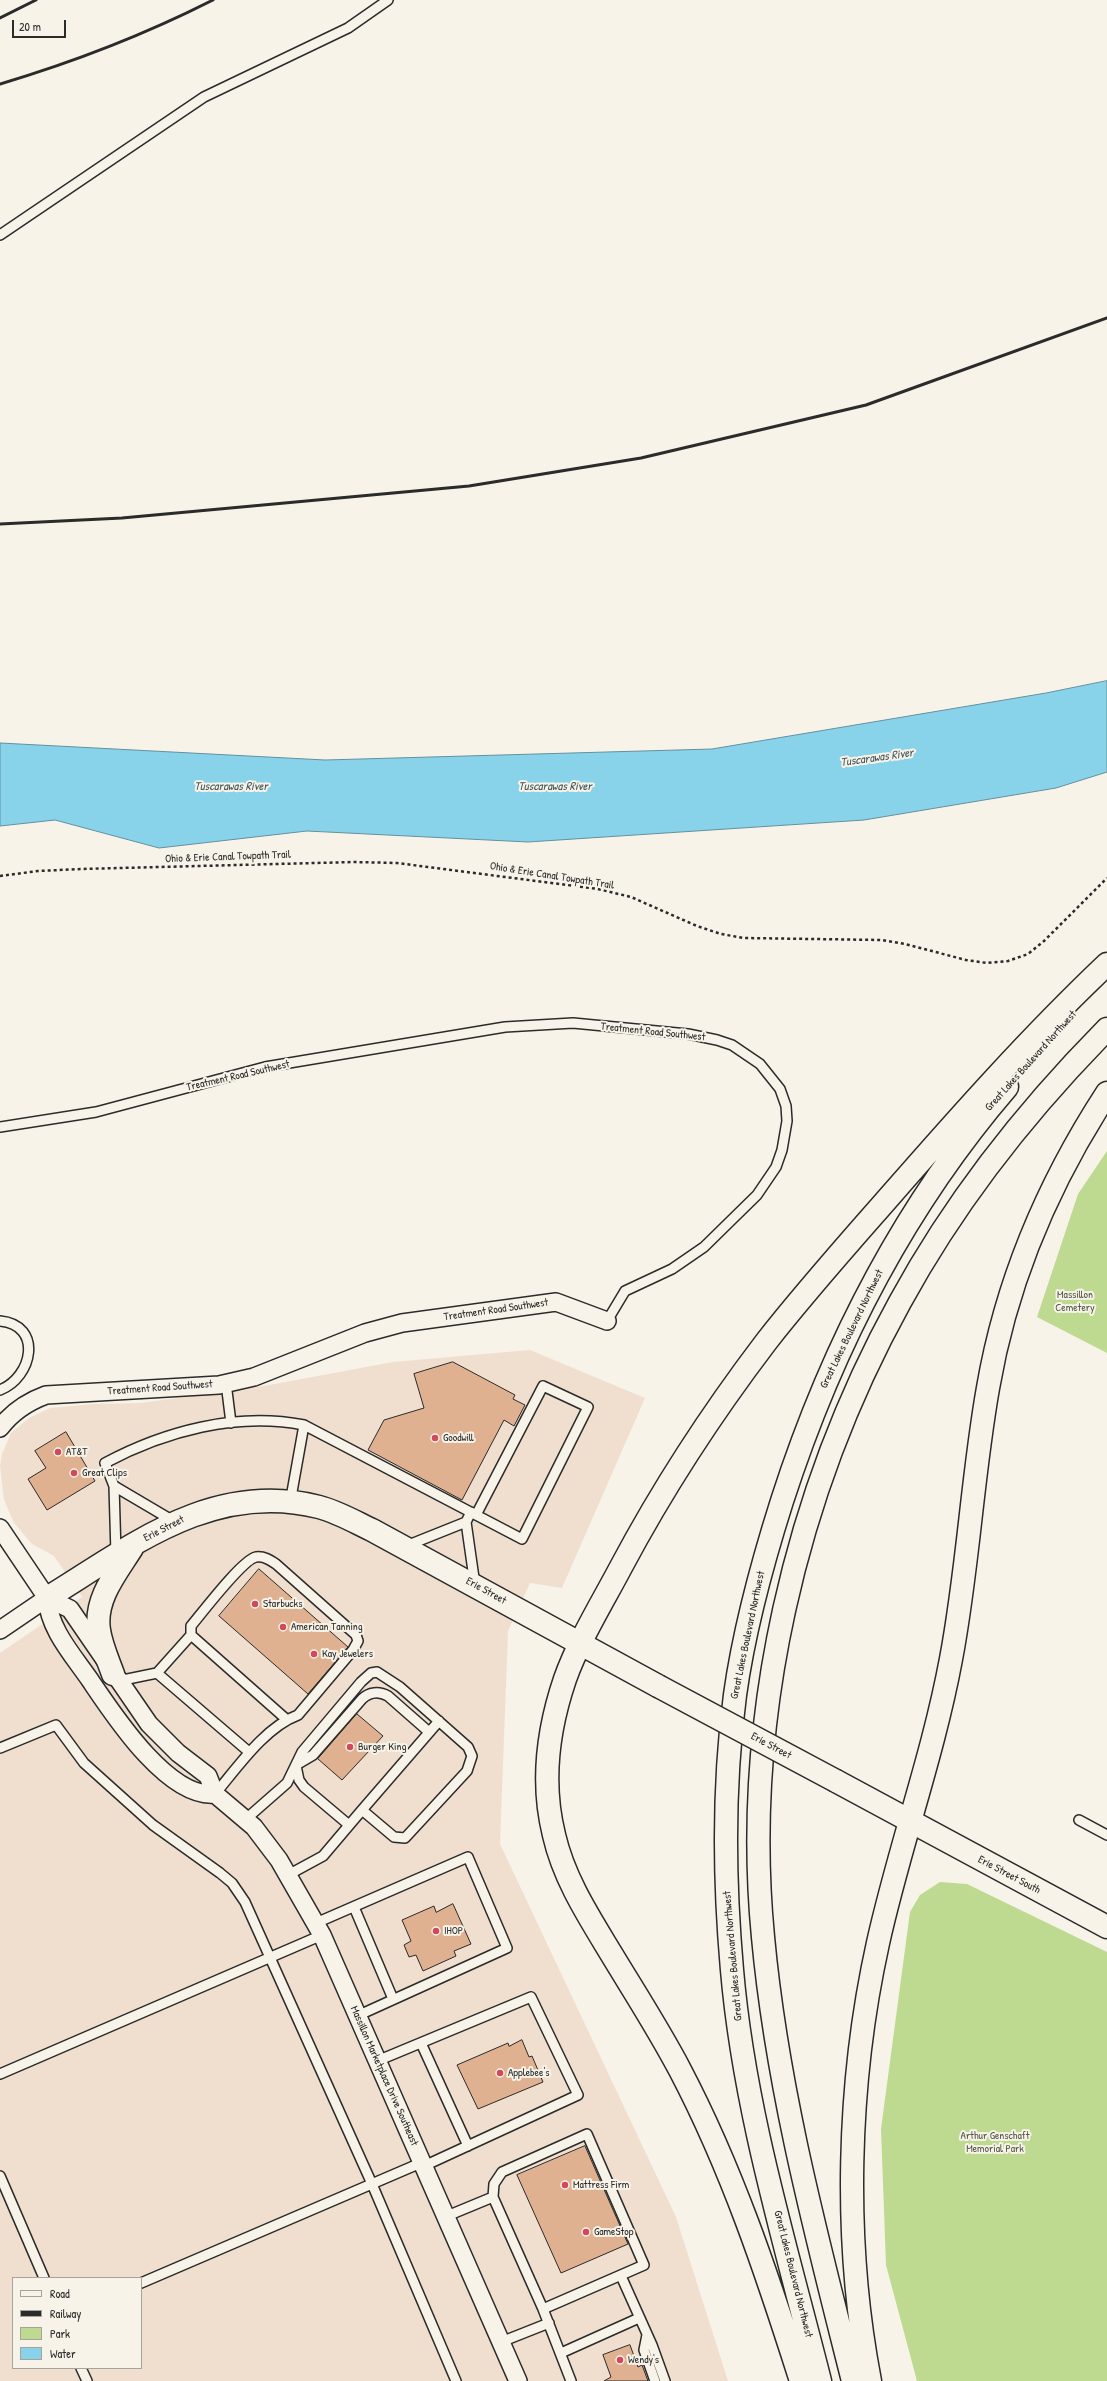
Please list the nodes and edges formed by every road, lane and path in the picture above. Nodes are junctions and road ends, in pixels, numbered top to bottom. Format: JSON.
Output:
{"nodes":[{"id":1,"x":388,"y":0,"type":"edge"},
{"id":2,"x":0,"y":235,"type":"edge"},
{"id":3,"x":0,"y":876,"type":"edge"},
{"id":4,"x":1107,"y":878,"type":"edge"},
{"id":5,"x":1107,"y":964,"type":"edge"},
{"id":6,"x":1107,"y":981,"type":"edge"},
{"id":7,"x":1107,"y":1029,"type":"edge"},
{"id":8,"x":1107,"y":1093,"type":"edge"},
{"id":9,"x":0,"y":1126,"type":"edge"},
{"id":10,"x":0,"y":1321,"type":"edge"},
{"id":11,"x":608,"y":1321,"type":"joint"},
{"id":12,"x":226,"y":1383,"type":"junction"},
{"id":13,"x":0,"y":1390,"type":"edge"},
{"id":14,"x":232,"y":1423,"type":"junction"},
{"id":15,"x":304,"y":1425,"type":"junction"},
{"id":16,"x":0,"y":1428,"type":"edge"},
{"id":17,"x":114,"y":1486,"type":"junction"},
{"id":18,"x":290,"y":1503,"type":"junction"},
{"id":19,"x":474,"y":1513,"type":"junction"},
{"id":20,"x":175,"y":1522,"type":"junction"},
{"id":21,"x":466,"y":1522,"type":"junction"},
{"id":22,"x":0,"y":1528,"type":"edge"},
{"id":23,"x":135,"y":1544,"type":"junction"},
{"id":24,"x":405,"y":1547,"type":"junction"},
{"id":25,"x":116,"y":1555,"type":"junction"},
{"id":26,"x":475,"y":1585,"type":"junction"},
{"id":27,"x":47,"y":1598,"type":"junction"},
{"id":28,"x":0,"y":1630,"type":"edge"},
{"id":29,"x":191,"y":1635,"type":"junction"},
{"id":30,"x":580,"y":1644,"type":"junction"},
{"id":31,"x":157,"y":1673,"type":"junction"},
{"id":32,"x":116,"y":1677,"type":"junction"},
{"id":33,"x":286,"y":1719,"type":"junction"},
{"id":34,"x":439,"y":1721,"type":"junction"},
{"id":35,"x":429,"y":1732,"type":"junction"},
{"id":36,"x":0,"y":1748,"type":"edge"},
{"id":37,"x":249,"y":1752,"type":"junction"},
{"id":38,"x":296,"y":1765,"type":"junction"},
{"id":39,"x":215,"y":1794,"type":"junction"},
{"id":40,"x":362,"y":1810,"type":"junction"},
{"id":41,"x":246,"y":1819,"type":"junction"},
{"id":42,"x":1079,"y":1820,"type":"dead end"},
{"id":43,"x":911,"y":1822,"type":"junction"},
{"id":44,"x":349,"y":1825,"type":"junction"},
{"id":45,"x":1107,"y":1835,"type":"edge"},
{"id":46,"x":288,"y":1875,"type":"junction"},
{"id":47,"x":354,"y":1907,"type":"junction"},
{"id":48,"x":1107,"y":1927,"type":"edge"},
{"id":49,"x":319,"y":1929,"type":"junction"},
{"id":50,"x":270,"y":1958,"type":"junction"},
{"id":51,"x":393,"y":2000,"type":"junction"},
{"id":52,"x":357,"y":2016,"type":"junction"},
{"id":53,"x":421,"y":2043,"type":"junction"},
{"id":54,"x":377,"y":2061,"type":"junction"},
{"id":55,"x":0,"y":2074,"type":"edge"},
{"id":56,"x":468,"y":2146,"type":"junction"},
{"id":57,"x":423,"y":2164,"type":"junction"},
{"id":58,"x":0,"y":2176,"type":"edge"},
{"id":59,"x":372,"y":2184,"type":"junction"},
{"id":60,"x":493,"y":2197,"type":"junction"},
{"id":61,"x":446,"y":2216,"type":"junction"},
{"id":62,"x":621,"y":2276,"type":"junction"},
{"id":63,"x":44,"y":2277,"type":"edge"},
{"id":64,"x":142,"y":2283,"type":"edge"},
{"id":65,"x":543,"y":2309,"type":"junction"},
{"id":66,"x":639,"y":2318,"type":"junction"},
{"id":67,"x":548,"y":2322,"type":"junction"},
{"id":68,"x":647,"y":2335,"type":"junction"},
{"id":69,"x":501,"y":2342,"type":"junction"},
{"id":70,"x":561,"y":2353,"type":"junction"},
{"id":71,"x":81,"y":2369,"type":"edge"},
{"id":72,"x":87,"y":2381,"type":"edge"},
{"id":73,"x":456,"y":2381,"type":"edge"},
{"id":74,"x":518,"y":2381,"type":"edge"},
{"id":75,"x":571,"y":2381,"type":"edge"},
{"id":76,"x":655,"y":2381,"type":"edge"},
{"id":77,"x":665,"y":2381,"type":"edge"},
{"id":78,"x":801,"y":2381,"type":"edge"},
{"id":79,"x":820,"y":2381,"type":"edge"},
{"id":80,"x":853,"y":2381,"type":"edge"},
{"id":81,"x":870,"y":2381,"type":"edge"}],
"edges":[{"from":1,"to":2,"type":"lane"},
{"from":3,"to":4,"type":"path","name":"Ohio & Erie Canal Towpath Trail"},
{"from":5,"to":30,"type":"main road"},
{"from":6,"to":79,"type":"main road","name":"Great Lakes Boulevard Northwest"},
{"from":7,"to":80,"type":"main road"},
{"from":8,"to":43,"type":"main road"},
{"from":9,"to":11,"type":"lane","name":"Treatment Road Southwest"},
{"from":10,"to":13,"type":"lane"},
{"from":11,"to":12,"type":"street","name":"Treatment Road Southwest"},
{"from":12,"to":14,"type":"lane"},
{"from":12,"to":16,"type":"street","name":"Treatment Road Southwest"},
{"from":14,"to":15,"type":"lane"},
{"from":14,"to":17,"type":"lane"},
{"from":15,"to":18,"type":"lane"},
{"from":15,"to":19,"type":"lane"},
{"from":17,"to":20,"type":"lane"},
{"from":17,"to":25,"type":"lane"},
{"from":18,"to":20,"type":"main road","name":"Erie Street"},
{"from":18,"to":24,"type":"main road","name":"Erie Street"},
{"from":19,"to":19,"type":"lane"},
{"from":19,"to":21,"type":"lane"},
{"from":20,"to":23,"type":"main road","name":"Erie Street"},
{"from":21,"to":24,"type":"lane"},
{"from":21,"to":26,"type":"lane"},
{"from":22,"to":27,"type":"street"},
{"from":23,"to":25,"type":"main road","name":"Erie Street"},
{"from":23,"to":32,"type":"main road"},
{"from":24,"to":26,"type":"main road","name":"Erie Street"},
{"from":25,"to":27,"type":"main road","name":"Erie Street"},
{"from":26,"to":30,"type":"main road","name":"Erie Street"},
{"from":27,"to":28,"type":"street"},
{"from":27,"to":32,"type":"street","name":"Massillon Marketplace Drive Southeast"},
{"from":27,"to":39,"type":"street"},
{"from":29,"to":31,"type":"lane"},
{"from":29,"to":33,"type":"lane"},
{"from":29,"to":33,"type":"lane"},
{"from":30,"to":43,"type":"main road","name":"Erie Street","bridge":true},
{"from":30,"to":78,"type":"main road"},
{"from":31,"to":32,"type":"lane"},
{"from":31,"to":37,"type":"lane"},
{"from":32,"to":39,"type":"street","name":"Massillon Marketplace Drive Southeast"},
{"from":33,"to":37,"type":"lane"},
{"from":34,"to":35,"type":"lane"},
{"from":34,"to":38,"type":"lane"},
{"from":34,"to":40,"type":"lane"},
{"from":35,"to":38,"type":"lane"},
{"from":35,"to":40,"type":"lane"},
{"from":36,"to":50,"type":"lane"},
{"from":37,"to":39,"type":"lane"},
{"from":38,"to":41,"type":"lane"},
{"from":38,"to":44,"type":"lane"},
{"from":39,"to":41,"type":"street","name":"Massillon Marketplace Drive Southeast"},
{"from":40,"to":44,"type":"lane"},
{"from":41,"to":46,"type":"street","name":"Massillon Marketplace Drive Southeast"},
{"from":42,"to":45,"type":"lane"},
{"from":43,"to":48,"type":"main road","name":"Erie Street South"},
{"from":43,"to":81,"type":"main road"},
{"from":44,"to":46,"type":"lane"},
{"from":46,"to":49,"type":"street","name":"Massillon Marketplace Drive Southeast"},
{"from":47,"to":49,"type":"lane"},
{"from":47,"to":51,"type":"lane"},
{"from":47,"to":51,"type":"lane"},
{"from":49,"to":50,"type":"lane"},
{"from":49,"to":52,"type":"street","name":"Massillon Marketplace Drive Southeast"},
{"from":50,"to":55,"type":"lane"},
{"from":50,"to":59,"type":"lane"},
{"from":51,"to":52,"type":"lane"},
{"from":52,"to":54,"type":"street","name":"Massillon Marketplace Drive Southeast"},
{"from":53,"to":54,"type":"lane"},
{"from":53,"to":56,"type":"lane"},
{"from":53,"to":56,"type":"lane"},
{"from":54,"to":57,"type":"street","name":"Massillon Marketplace Drive Southeast"},
{"from":56,"to":57,"type":"lane"},
{"from":57,"to":59,"type":"lane"},
{"from":57,"to":61,"type":"street","name":"Massillon Marketplace Drive Southeast"},
{"from":58,"to":63,"type":"lane"},
{"from":59,"to":64,"type":"lane"},
{"from":59,"to":73,"type":"lane"},
{"from":60,"to":61,"type":"lane"},
{"from":60,"to":62,"type":"lane"},
{"from":60,"to":65,"type":"lane"},
{"from":61,"to":69,"type":"street","name":"Massillon Marketplace Drive Southeast"},
{"from":62,"to":65,"type":"lane"},
{"from":62,"to":66,"type":"lane"},
{"from":65,"to":67,"type":"lane"},
{"from":66,"to":68,"type":"lane"},
{"from":66,"to":70,"type":"lane"},
{"from":67,"to":69,"type":"lane"},
{"from":67,"to":70,"type":"lane"},
{"from":68,"to":76,"type":"lane"},
{"from":68,"to":77,"type":"lane"},
{"from":69,"to":74,"type":"street","name":"Massillon Marketplace Drive Southeast"},
{"from":70,"to":75,"type":"lane"},
{"from":71,"to":72,"type":"lane"}]}
